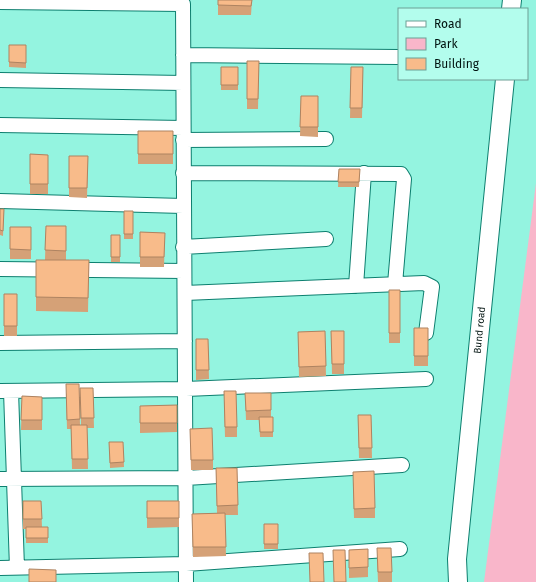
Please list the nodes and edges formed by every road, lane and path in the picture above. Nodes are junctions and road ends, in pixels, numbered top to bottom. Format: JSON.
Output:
{"nodes":[{"id":1,"x":0,"y":2,"type":"edge"},
{"id":2,"x":183,"y":2,"type":"edge"},
{"id":3,"x":183,"y":55,"type":"junction"},
{"id":4,"x":398,"y":57,"type":"edge"},
{"id":5,"x":0,"y":80,"type":"edge"},
{"id":6,"x":505,"y":80,"type":"edge"},
{"id":7,"x":184,"y":83,"type":"junction"},
{"id":8,"x":0,"y":125,"type":"edge"},
{"id":9,"x":183,"y":134,"type":"junction"},
{"id":10,"x":326,"y":139,"type":"dead end"},
{"id":11,"x":183,"y":173,"type":"junction"},
{"id":12,"x":364,"y":173,"type":"junction"},
{"id":13,"x":0,"y":201,"type":"edge"},
{"id":14,"x":183,"y":206,"type":"junction"},
{"id":15,"x":326,"y":239,"type":"dead end"},
{"id":16,"x":184,"y":247,"type":"junction"},
{"id":17,"x":0,"y":269,"type":"edge"},
{"id":18,"x":184,"y":271,"type":"junction"},
{"id":19,"x":395,"y":284,"type":"junction"},
{"id":20,"x":356,"y":286,"type":"junction"},
{"id":21,"x":185,"y":293,"type":"junction"},
{"id":22,"x":426,"y":333,"type":"edge"},
{"id":23,"x":185,"y":341,"type":"junction"},
{"id":24,"x":0,"y":343,"type":"edge"},
{"id":25,"x":426,"y":379,"type":"dead end"},
{"id":26,"x":186,"y":389,"type":"junction"},
{"id":27,"x":5,"y":391,"type":"edge"},
{"id":28,"x":402,"y":465,"type":"dead end"},
{"id":29,"x":7,"y":478,"type":"edge"},
{"id":30,"x":186,"y":478,"type":"junction"},
{"id":31,"x":400,"y":549,"type":"dead end"},
{"id":32,"x":186,"y":564,"type":"junction"},
{"id":33,"x":0,"y":568,"type":"edge"},
{"id":34,"x":17,"y":568,"type":"junction"},
{"id":35,"x":186,"y":582,"type":"edge"},
{"id":36,"x":458,"y":582,"type":"edge"}],
"edges":[{"from":1,"to":2,"type":"street"},
{"from":2,"to":3,"type":"street"},
{"from":3,"to":4,"type":"street"},
{"from":3,"to":7,"type":"street"},
{"from":5,"to":7,"type":"street"},
{"from":6,"to":36,"type":"street","name":"Bund road"},
{"from":7,"to":9,"type":"street"},
{"from":8,"to":9,"type":"street"},
{"from":9,"to":10,"type":"street"},
{"from":9,"to":11,"type":"street"},
{"from":11,"to":12,"type":"street"},
{"from":11,"to":14,"type":"street"},
{"from":12,"to":19,"type":"street"},
{"from":12,"to":20,"type":"street"},
{"from":13,"to":14,"type":"street"},
{"from":14,"to":16,"type":"street"},
{"from":15,"to":16,"type":"street"},
{"from":16,"to":18,"type":"street"},
{"from":17,"to":18,"type":"street"},
{"from":18,"to":21,"type":"street"},
{"from":19,"to":20,"type":"street"},
{"from":19,"to":22,"type":"street"},
{"from":20,"to":21,"type":"street"},
{"from":21,"to":23,"type":"street"},
{"from":23,"to":24,"type":"street"},
{"from":23,"to":26,"type":"street"},
{"from":25,"to":26,"type":"street"},
{"from":26,"to":27,"type":"street"},
{"from":26,"to":30,"type":"street"},
{"from":27,"to":29,"type":"street"},
{"from":28,"to":30,"type":"street"},
{"from":29,"to":30,"type":"street"},
{"from":29,"to":34,"type":"street"},
{"from":30,"to":32,"type":"street"},
{"from":31,"to":32,"type":"street"},
{"from":32,"to":34,"type":"street"},
{"from":32,"to":35,"type":"street"},
{"from":33,"to":34,"type":"street"}]}
